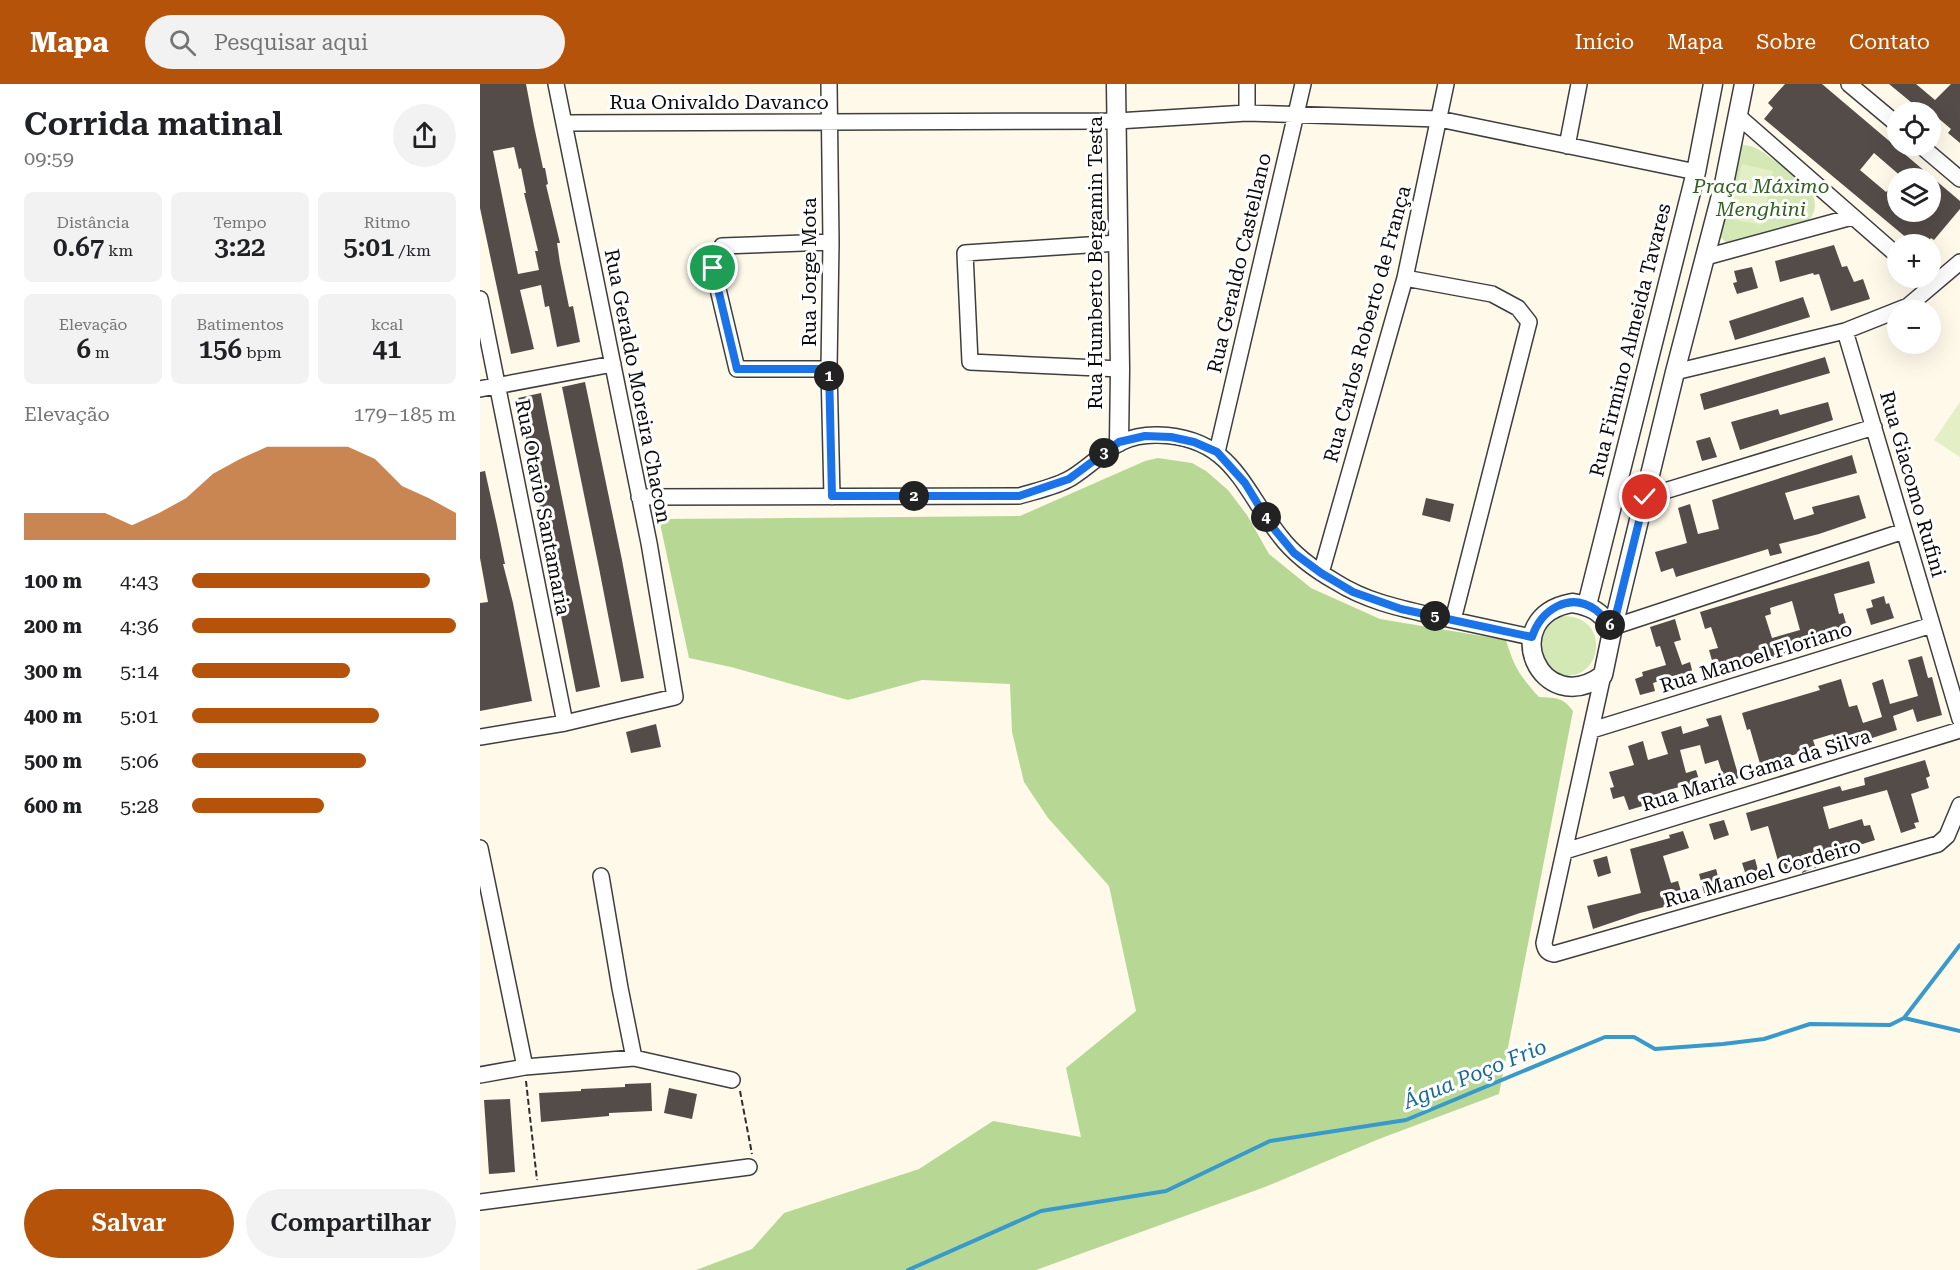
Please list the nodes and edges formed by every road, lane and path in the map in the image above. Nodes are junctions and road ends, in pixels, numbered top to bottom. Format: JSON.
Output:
{"nodes":[{"id":1,"x":556,"y":84,"type":"edge"},
{"id":2,"x":829,"y":84,"type":"edge"},
{"id":3,"x":1116,"y":84,"type":"edge"},
{"id":4,"x":1247,"y":84,"type":"edge"},
{"id":5,"x":1303,"y":84,"type":"edge"},
{"id":6,"x":1446,"y":84,"type":"edge"},
{"id":7,"x":1579,"y":84,"type":"edge"},
{"id":8,"x":1713,"y":84,"type":"edge"},
{"id":9,"x":1744,"y":84,"type":"edge"},
{"id":10,"x":1849,"y":84,"type":"edge"},
{"id":11,"x":1247,"y":113,"type":"junction"},
{"id":12,"x":1295,"y":114,"type":"junction"},
{"id":13,"x":1887,"y":116,"type":"edge"},
{"id":14,"x":1738,"y":117,"type":"junction"},
{"id":15,"x":1439,"y":119,"type":"junction"},
{"id":16,"x":1117,"y":121,"type":"junction"},
{"id":17,"x":829,"y":122,"type":"junction"},
{"id":18,"x":564,"y":123,"type":"junction"},
{"id":19,"x":1567,"y":146,"type":"junction"},
{"id":20,"x":1933,"y":156,"type":"edge"},
{"id":21,"x":1696,"y":172,"type":"junction"},
{"id":22,"x":1960,"y":178,"type":"edge"},
{"id":23,"x":1852,"y":217,"type":"junction"},
{"id":24,"x":831,"y":242,"type":"junction"},
{"id":25,"x":1118,"y":243,"type":"junction"},
{"id":26,"x":1887,"y":247,"type":"edge"},
{"id":27,"x":1706,"y":257,"type":"junction"},
{"id":28,"x":1960,"y":262,"type":"edge"},
{"id":29,"x":1941,"y":274,"type":"edge"},
{"id":30,"x":1405,"y":278,"type":"junction"},
{"id":31,"x":1923,"y":288,"type":"edge"},
{"id":32,"x":480,"y":298,"type":"edge"},
{"id":33,"x":1845,"y":331,"type":"junction"},
{"id":34,"x":613,"y":364,"type":"junction"},
{"id":35,"x":829,"y":369,"type":"junction"},
{"id":36,"x":1120,"y":369,"type":"junction"},
{"id":37,"x":1675,"y":372,"type":"junction"},
{"id":38,"x":497,"y":386,"type":"junction"},
{"id":39,"x":480,"y":389,"type":"edge"},
{"id":40,"x":1874,"y":427,"type":"junction"},
{"id":41,"x":1119,"y":442,"type":"junction"},
{"id":42,"x":1217,"y":452,"type":"junction"},
{"id":43,"x":639,"y":496,"type":"junction"},
{"id":44,"x":832,"y":496,"type":"junction"},
{"id":45,"x":1645,"y":497,"type":"junction"},
{"id":46,"x":1904,"y":531,"type":"junction"},
{"id":47,"x":1321,"y":573,"type":"junction"},
{"id":48,"x":1587,"y":605,"type":"junction"},
{"id":49,"x":1453,"y":620,"type":"junction"},
{"id":50,"x":1932,"y":625,"type":"junction"},
{"id":51,"x":1613,"y":627,"type":"junction"},
{"id":52,"x":1532,"y":637,"type":"junction"},
{"id":53,"x":1603,"y":675,"type":"junction"},
{"id":54,"x":1960,"y":719,"type":"edge"},
{"id":55,"x":565,"y":723,"type":"junction"},
{"id":56,"x":1592,"y":730,"type":"junction"},
{"id":57,"x":1960,"y":730,"type":"edge"},
{"id":58,"x":480,"y":737,"type":"edge"},
{"id":59,"x":1960,"y":805,"type":"edge"},
{"id":60,"x":480,"y":848,"type":"edge"},
{"id":61,"x":1565,"y":851,"type":"junction"},
{"id":62,"x":600,"y":876,"type":"dead end"},
{"id":63,"x":634,"y":1058,"type":"junction"},
{"id":64,"x":525,"y":1067,"type":"junction"},
{"id":65,"x":480,"y":1075,"type":"edge"},
{"id":66,"x":732,"y":1080,"type":"joint"},
{"id":67,"x":750,"y":1167,"type":"joint"},
{"id":68,"x":538,"y":1194,"type":"junction"},
{"id":69,"x":480,"y":1202,"type":"edge"}],
"edges":[{"from":1,"to":18,"type":"street","name":"Rua Geraldo Moreira Chacon"},
{"from":2,"to":17,"type":"street","name":"Rua Jorge Mota"},
{"from":3,"to":16,"type":"street","name":"Rua Humberto Bergamin Testa"},
{"from":4,"to":11,"type":"street"},
{"from":5,"to":12,"type":"street","name":"Rua Geraldo Castellano"},
{"from":6,"to":15,"type":"street","name":"Rua Carlos Roberto de França"},
{"from":7,"to":19,"type":"street"},
{"from":8,"to":21,"type":"street","name":"Rua Firmino Almeida Tavares"},
{"from":9,"to":14,"type":"street"},
{"from":10,"to":13,"type":"street"},
{"from":11,"to":12,"type":"street","name":"Rua Onivaldo Davanco"},
{"from":11,"to":16,"type":"street","name":"Rua Onivaldo Davanco"},
{"from":12,"to":15,"type":"street","name":"Rua Onivaldo Davanco"},
{"from":12,"to":42,"type":"street","name":"Rua Geraldo Castellano"},
{"from":14,"to":23,"type":"street"},
{"from":14,"to":27,"type":"street"},
{"from":15,"to":19,"type":"street","name":"Rua Onivaldo Davanco"},
{"from":15,"to":30,"type":"street","name":"Rua Carlos Roberto de França"},
{"from":16,"to":17,"type":"street","name":"Rua Onivaldo Davanco"},
{"from":16,"to":25,"type":"street","name":"Rua Humberto Bergamin Testa"},
{"from":17,"to":18,"type":"street","name":"Rua Onivaldo Davanco"},
{"from":17,"to":24,"type":"street","name":"Rua Jorge Mota"},
{"from":18,"to":34,"type":"street","name":"Rua Geraldo Moreira Chacon"},
{"from":19,"to":21,"type":"street","name":"Rua Onivaldo Davanco"},
{"from":20,"to":22,"type":"street"},
{"from":21,"to":48,"type":"street","name":"Rua Firmino Almeida Tavares"},
{"from":23,"to":26,"type":"street"},
{"from":23,"to":27,"type":"street"},
{"from":24,"to":35,"type":"street","name":"Rua Jorge Mota"},
{"from":24,"to":35,"type":"street"},
{"from":25,"to":36,"type":"street","name":"Rua Humberto Bergamin Testa"},
{"from":25,"to":36,"type":"street"},
{"from":27,"to":37,"type":"street"},
{"from":28,"to":29,"type":"street"},
{"from":30,"to":47,"type":"street","name":"Rua Carlos Roberto de França"},
{"from":30,"to":49,"type":"street"},
{"from":31,"to":33,"type":"street"},
{"from":32,"to":38,"type":"street","name":"Rua Otavio Santamaria"},
{"from":33,"to":37,"type":"street"},
{"from":33,"to":40,"type":"street","name":"Rua Giacomo Rufini"},
{"from":34,"to":38,"type":"street"},
{"from":34,"to":43,"type":"street","name":"Rua Geraldo Moreira Chacon"},
{"from":35,"to":44,"type":"street","name":"Rua Jorge Mota"},
{"from":36,"to":41,"type":"street","name":"Rua Humberto Bergamin Testa"},
{"from":37,"to":45,"type":"street"},
{"from":38,"to":39,"type":"street"},
{"from":38,"to":55,"type":"street","name":"Rua Otavio Santamaria"},
{"from":40,"to":45,"type":"street"},
{"from":40,"to":46,"type":"street","name":"Rua Giacomo Rufini"},
{"from":41,"to":42,"type":"street"},
{"from":41,"to":44,"type":"street"},
{"from":42,"to":47,"type":"street"},
{"from":43,"to":44,"type":"street"},
{"from":43,"to":55,"type":"street","name":"Rua Geraldo Moreira Chacon"},
{"from":45,"to":51,"type":"street"},
{"from":46,"to":50,"type":"street","name":"Rua Giacomo Rufini"},
{"from":46,"to":51,"type":"street"},
{"from":47,"to":49,"type":"street"},
{"from":48,"to":51,"type":"street"},
{"from":48,"to":52,"type":"street"},
{"from":49,"to":52,"type":"street"},
{"from":50,"to":54,"type":"street","name":"Rua Giacomo Rufini"},
{"from":50,"to":56,"type":"street","name":"Rua Manoel Floriano"},
{"from":51,"to":53,"type":"street"},
{"from":52,"to":53,"type":"street"},
{"from":53,"to":56,"type":"street"},
{"from":55,"to":58,"type":"street"},
{"from":56,"to":61,"type":"street"},
{"from":57,"to":61,"type":"street","name":"Rua Maria Gama da Silva"},
{"from":59,"to":61,"type":"street","name":"Rua Manoel Cordeiro"},
{"from":60,"to":64,"type":"street"},
{"from":62,"to":63,"type":"street"},
{"from":63,"to":64,"type":"street"},
{"from":63,"to":66,"type":"street"},
{"from":64,"to":65,"type":"street"},
{"from":64,"to":68,"type":"path"},
{"from":66,"to":67,"type":"path"},
{"from":67,"to":68,"type":"street"},
{"from":68,"to":69,"type":"street"}]}
